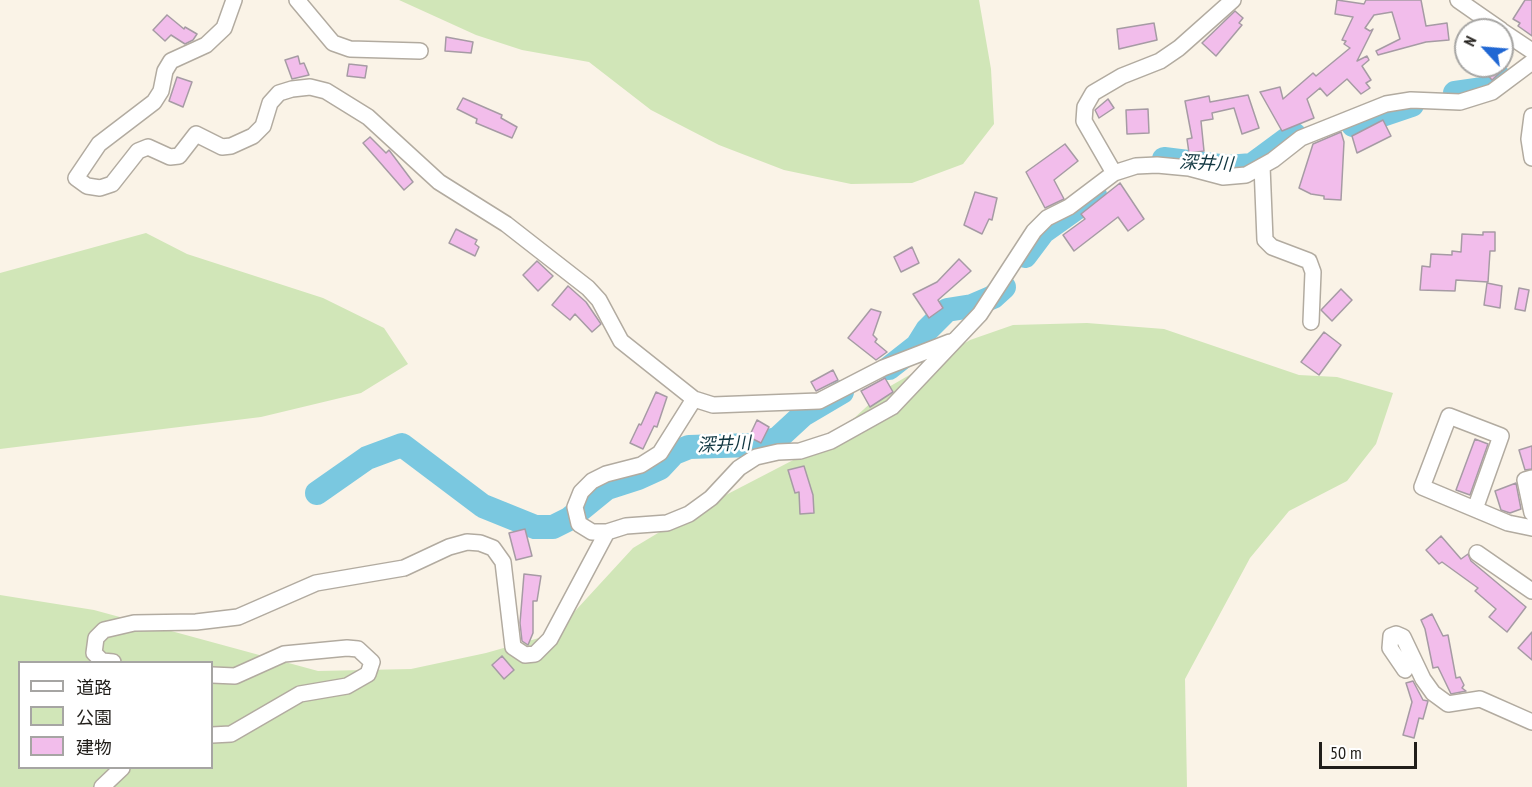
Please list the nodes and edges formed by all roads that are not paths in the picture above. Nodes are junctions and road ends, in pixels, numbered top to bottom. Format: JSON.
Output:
{"nodes":[{"id":1,"x":234,"y":0,"type":"edge"},
{"id":2,"x":297,"y":0,"type":"edge"},
{"id":3,"x":1233,"y":0,"type":"edge"},
{"id":4,"x":1458,"y":0,"type":"edge"},
{"id":5,"x":1484,"y":18,"type":"edge"},
{"id":6,"x":1514,"y":40,"type":"edge"},
{"id":7,"x":420,"y":51,"type":"dead end"},
{"id":8,"x":1531,"y":54,"type":"edge"},
{"id":9,"x":1532,"y":116,"type":"edge"},
{"id":10,"x":1532,"y":158,"type":"edge"},
{"id":11,"x":1262,"y":166,"type":"junction"},
{"id":12,"x":1114,"y":173,"type":"junction"},
{"id":13,"x":1311,"y":322,"type":"dead end"},
{"id":14,"x":952,"y":341,"type":"junction"},
{"id":15,"x":694,"y":399,"type":"junction"},
{"id":16,"x":1532,"y":478,"type":"edge"},
{"id":17,"x":1475,"y":509,"type":"junction"},
{"id":18,"x":1532,"y":513,"type":"edge"},
{"id":19,"x":1532,"y":528,"type":"edge"},
{"id":20,"x":607,"y":532,"type":"junction"},
{"id":21,"x":1477,"y":553,"type":"dead end"},
{"id":22,"x":1532,"y":591,"type":"edge"},
{"id":23,"x":102,"y":661,"type":"edge"},
{"id":24,"x":1405,"y":670,"type":"dead end"},
{"id":25,"x":213,"y":675,"type":"edge"},
{"id":26,"x":1532,"y":722,"type":"edge"},
{"id":27,"x":213,"y":735,"type":"edge"},
{"id":28,"x":121,"y":769,"type":"edge"},
{"id":29,"x":102,"y":787,"type":"edge"}],
"edges":[{"from":1,"to":15,"type":"street"},
{"from":2,"to":7,"type":"street"},
{"from":3,"to":12,"type":"street"},
{"from":4,"to":5,"type":"street"},
{"from":6,"to":8,"type":"street"},
{"from":8,"to":11,"type":"street"},
{"from":9,"to":10,"type":"street"},
{"from":11,"to":12,"type":"street"},
{"from":11,"to":13,"type":"street"},
{"from":12,"to":14,"type":"street"},
{"from":14,"to":15,"type":"street"},
{"from":14,"to":20,"type":"street"},
{"from":15,"to":20,"type":"street"},
{"from":16,"to":18,"type":"street"},
{"from":17,"to":17,"type":"street"},
{"from":17,"to":19,"type":"street"},
{"from":20,"to":23,"type":"street"},
{"from":21,"to":22,"type":"street"},
{"from":24,"to":26,"type":"street"},
{"from":25,"to":27,"type":"street"},
{"from":28,"to":29,"type":"street"}]}
